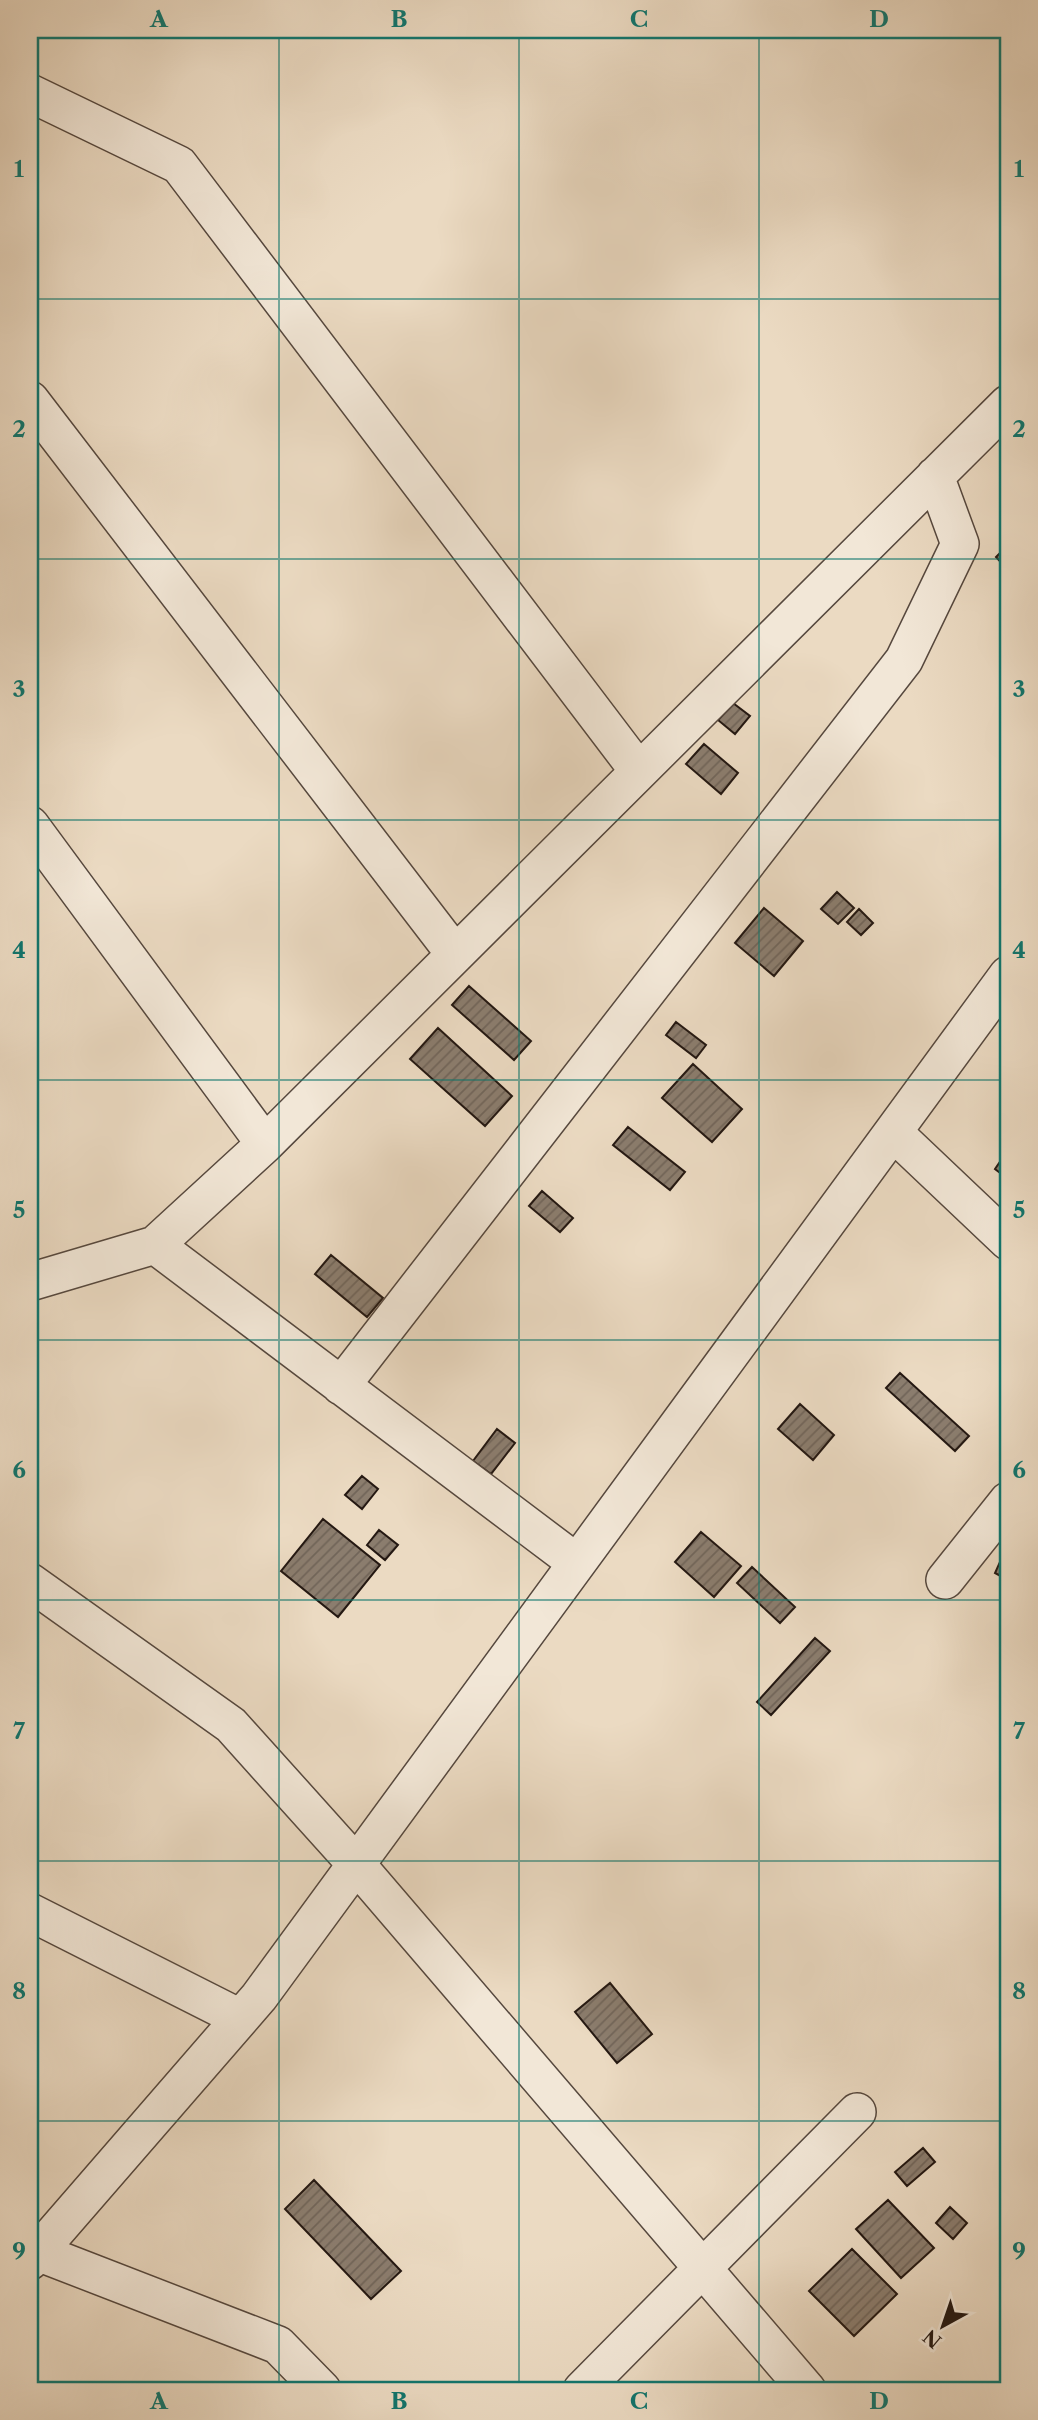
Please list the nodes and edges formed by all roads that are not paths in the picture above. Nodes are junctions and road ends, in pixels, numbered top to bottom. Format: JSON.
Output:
{"nodes":[{"id":1,"x":30,"y":93,"type":"edge"},
{"id":2,"x":30,"y":400,"type":"edge"},
{"id":3,"x":1008,"y":404,"type":"edge"},
{"id":4,"x":935,"y":476,"type":"junction"},
{"id":5,"x":638,"y":771,"type":"junction"},
{"id":6,"x":30,"y":825,"type":"edge"},
{"id":7,"x":454,"y":954,"type":"junction"},
{"id":8,"x":1008,"y":975,"type":"edge"},
{"id":9,"x":893,"y":1132,"type":"junction"},
{"id":10,"x":265,"y":1144,"type":"junction"},
{"id":11,"x":1008,"y":1241,"type":"edge"},
{"id":12,"x":155,"y":1245,"type":"junction"},
{"id":13,"x":30,"y":1282,"type":"edge"},
{"id":14,"x":341,"y":1386,"type":"junction"},
{"id":15,"x":1008,"y":1501,"type":"edge"},
{"id":16,"x":577,"y":1563,"type":"junction"},
{"id":17,"x":946,"y":1580,"type":"dead end"},
{"id":18,"x":30,"y":1582,"type":"edge"},
{"id":19,"x":356,"y":1864,"type":"junction"},
{"id":20,"x":30,"y":1912,"type":"edge"},
{"id":21,"x":240,"y":2018,"type":"junction"},
{"id":22,"x":857,"y":2112,"type":"dead end"},
{"id":23,"x":32,"y":2254,"type":"edge"},
{"id":24,"x":701,"y":2269,"type":"junction"},
{"id":25,"x":323,"y":2390,"type":"edge"},
{"id":26,"x":582,"y":2390,"type":"edge"},
{"id":27,"x":807,"y":2390,"type":"edge"}],
"edges":[{"from":1,"to":5,"type":"street"},
{"from":2,"to":7,"type":"street"},
{"from":3,"to":4,"type":"street"},
{"from":4,"to":5,"type":"street"},
{"from":4,"to":14,"type":"street"},
{"from":5,"to":7,"type":"street"},
{"from":6,"to":10,"type":"street"},
{"from":7,"to":10,"type":"street"},
{"from":8,"to":9,"type":"street"},
{"from":9,"to":11,"type":"street"},
{"from":9,"to":16,"type":"street"},
{"from":10,"to":12,"type":"street"},
{"from":12,"to":13,"type":"street"},
{"from":12,"to":14,"type":"street"},
{"from":14,"to":16,"type":"street"},
{"from":15,"to":17,"type":"street"},
{"from":16,"to":19,"type":"street"},
{"from":18,"to":19,"type":"street"},
{"from":19,"to":21,"type":"street"},
{"from":19,"to":24,"type":"street"},
{"from":20,"to":21,"type":"street"},
{"from":21,"to":23,"type":"street"},
{"from":22,"to":24,"type":"street"},
{"from":23,"to":25,"type":"street"},
{"from":24,"to":26,"type":"street"},
{"from":24,"to":27,"type":"street"}]}
